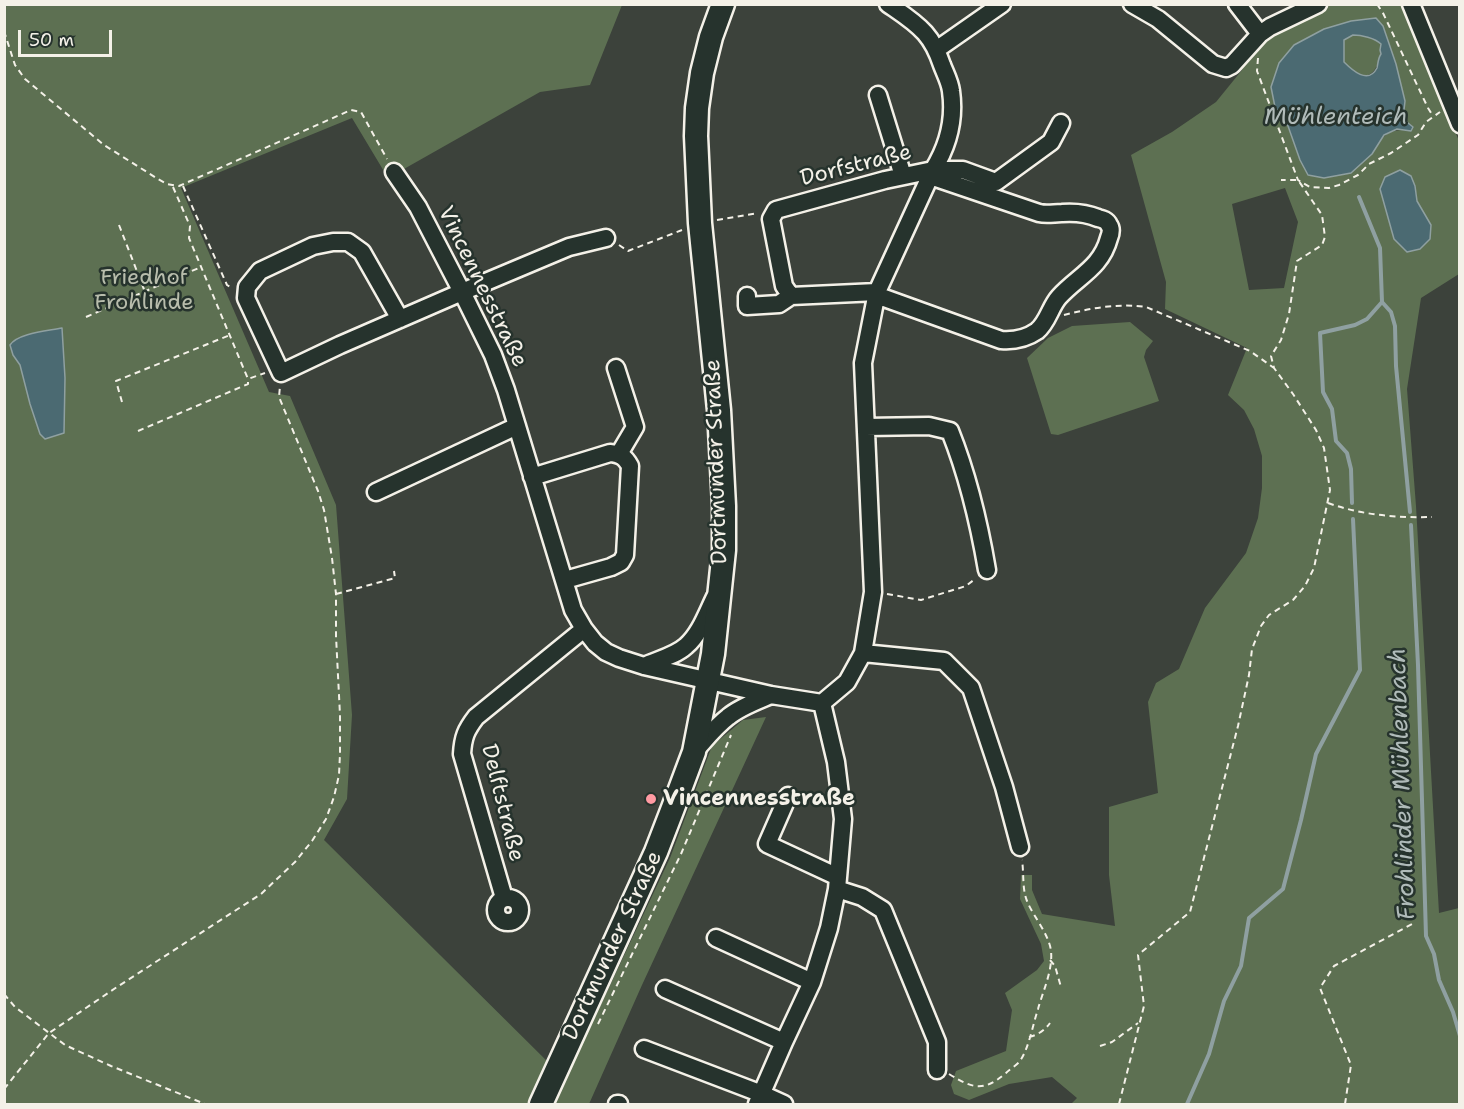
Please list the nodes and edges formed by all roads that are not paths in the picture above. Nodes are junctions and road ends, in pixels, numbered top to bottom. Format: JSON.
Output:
{"nodes":[{"id":1,"x":723,"y":4,"type":"edge"},
{"id":2,"x":888,"y":4,"type":"edge"},
{"id":3,"x":1002,"y":4,"type":"edge"},
{"id":4,"x":1132,"y":4,"type":"edge"},
{"id":5,"x":1237,"y":4,"type":"edge"},
{"id":6,"x":1318,"y":4,"type":"edge"},
{"id":7,"x":1411,"y":4,"type":"edge"},
{"id":8,"x":1260,"y":34,"type":"junction"},
{"id":9,"x":936,"y":50,"type":"junction"},
{"id":10,"x":878,"y":95,"type":"dead end"},
{"id":11,"x":1061,"y":123,"type":"dead end"},
{"id":12,"x":1460,"y":124,"type":"edge"},
{"id":13,"x":394,"y":172,"type":"road end"},
{"id":14,"x":932,"y":173,"type":"junction"},
{"id":15,"x":903,"y":176,"type":"junction"},
{"id":16,"x":606,"y":237,"type":"dead end"},
{"id":17,"x":462,"y":292,"type":"junction"},
{"id":18,"x":877,"y":293,"type":"junction"},
{"id":19,"x":747,"y":296,"type":"dead end"},
{"id":20,"x":791,"y":296,"type":"junction"},
{"id":21,"x":400,"y":319,"type":"junction"},
{"id":22,"x":616,"y":368,"type":"dead end"},
{"id":23,"x":517,"y":426,"type":"junction"},
{"id":24,"x":866,"y":427,"type":"junction"},
{"id":25,"x":619,"y":454,"type":"junction"},
{"id":26,"x":532,"y":477,"type":"junction"},
{"id":27,"x":376,"y":492,"type":"dead end"},
{"id":28,"x":987,"y":570,"type":"road end"},
{"id":29,"x":565,"y":580,"type":"junction"},
{"id":30,"x":721,"y":585,"type":"junction"},
{"id":31,"x":584,"y":629,"type":"junction"},
{"id":32,"x":863,"y":653,"type":"junction"},
{"id":33,"x":644,"y":666,"type":"junction"},
{"id":34,"x":709,"y":681,"type":"junction"},
{"id":35,"x":771,"y":695,"type":"junction"},
{"id":36,"x":822,"y":703,"type":"junction"},
{"id":37,"x":694,"y":752,"type":"junction"},
{"id":38,"x":788,"y":796,"type":"dead end"},
{"id":39,"x":1020,"y":848,"type":"road end"},
{"id":40,"x":838,"y":883,"type":"junction"},
{"id":41,"x":504,"y":898,"type":"dead end"},
{"id":42,"x":716,"y":938,"type":"dead end"},
{"id":43,"x":812,"y":982,"type":"junction"},
{"id":44,"x":665,"y":989,"type":"dead end"},
{"id":45,"x":784,"y":1042,"type":"junction"},
{"id":46,"x":644,"y":1048,"type":"dead end"},
{"id":47,"x":937,"y":1068,"type":"road end"},
{"id":48,"x":759,"y":1099,"type":"edge"},
{"id":49,"x":541,"y":1104,"type":"edge"},
{"id":50,"x":784,"y":1104,"type":"edge"}],
"edges":[{"from":1,"to":30,"type":"main road","name":"Dortmunder Straße"},
{"from":2,"to":9,"type":"street","name":"Dorfstraße"},
{"from":3,"to":9,"type":"street"},
{"from":4,"to":8,"type":"street"},
{"from":5,"to":8,"type":"street"},
{"from":6,"to":8,"type":"street"},
{"from":7,"to":12,"type":"street"},
{"from":9,"to":14,"type":"street","name":"Dorfstraße"},
{"from":10,"to":15,"type":"street"},
{"from":11,"to":14,"type":"street"},
{"from":13,"to":17,"type":"street","name":"Vincennesstraße"},
{"from":14,"to":15,"type":"street","name":"Dorfstraße"},
{"from":14,"to":18,"type":"street"},
{"from":14,"to":18,"type":"street"},
{"from":15,"to":20,"type":"street","name":"Dorfstraße"},
{"from":16,"to":17,"type":"street"},
{"from":17,"to":21,"type":"street"},
{"from":17,"to":23,"type":"street","name":"Vincennesstraße"},
{"from":18,"to":20,"type":"street"},
{"from":18,"to":24,"type":"street"},
{"from":19,"to":20,"type":"street"},
{"from":21,"to":21,"type":"street"},
{"from":22,"to":25,"type":"street"},
{"from":23,"to":26,"type":"street","name":"Vincennesstraße"},
{"from":23,"to":27,"type":"street"},
{"from":24,"to":28,"type":"street"},
{"from":24,"to":32,"type":"street"},
{"from":25,"to":26,"type":"street"},
{"from":25,"to":29,"type":"street"},
{"from":26,"to":29,"type":"street","name":"Vincennesstraße"},
{"from":29,"to":31,"type":"street","name":"Vincennesstraße"},
{"from":30,"to":33,"type":"street"},
{"from":30,"to":34,"type":"main road","name":"Dortmunder Straße"},
{"from":31,"to":33,"type":"street","name":"Vincennesstraße"},
{"from":31,"to":41,"type":"street","name":"Delftstraße"},
{"from":32,"to":36,"type":"street"},
{"from":32,"to":39,"type":"street"},
{"from":33,"to":34,"type":"street","name":"Vincennesstraße"},
{"from":34,"to":35,"type":"street","name":"Vincennesstraße"},
{"from":34,"to":37,"type":"main road","name":"Dortmunder Straße"},
{"from":35,"to":36,"type":"street","name":"Vincennesstraße"},
{"from":35,"to":37,"type":"street"},
{"from":36,"to":40,"type":"street"},
{"from":37,"to":49,"type":"main road","name":"Dortmunder Straße"},
{"from":38,"to":40,"type":"street"},
{"from":40,"to":43,"type":"street"},
{"from":40,"to":47,"type":"street"},
{"from":42,"to":43,"type":"street"},
{"from":43,"to":45,"type":"street"},
{"from":44,"to":45,"type":"street"},
{"from":45,"to":48,"type":"street"},
{"from":46,"to":48,"type":"street"},
{"from":48,"to":50,"type":"street"}]}
